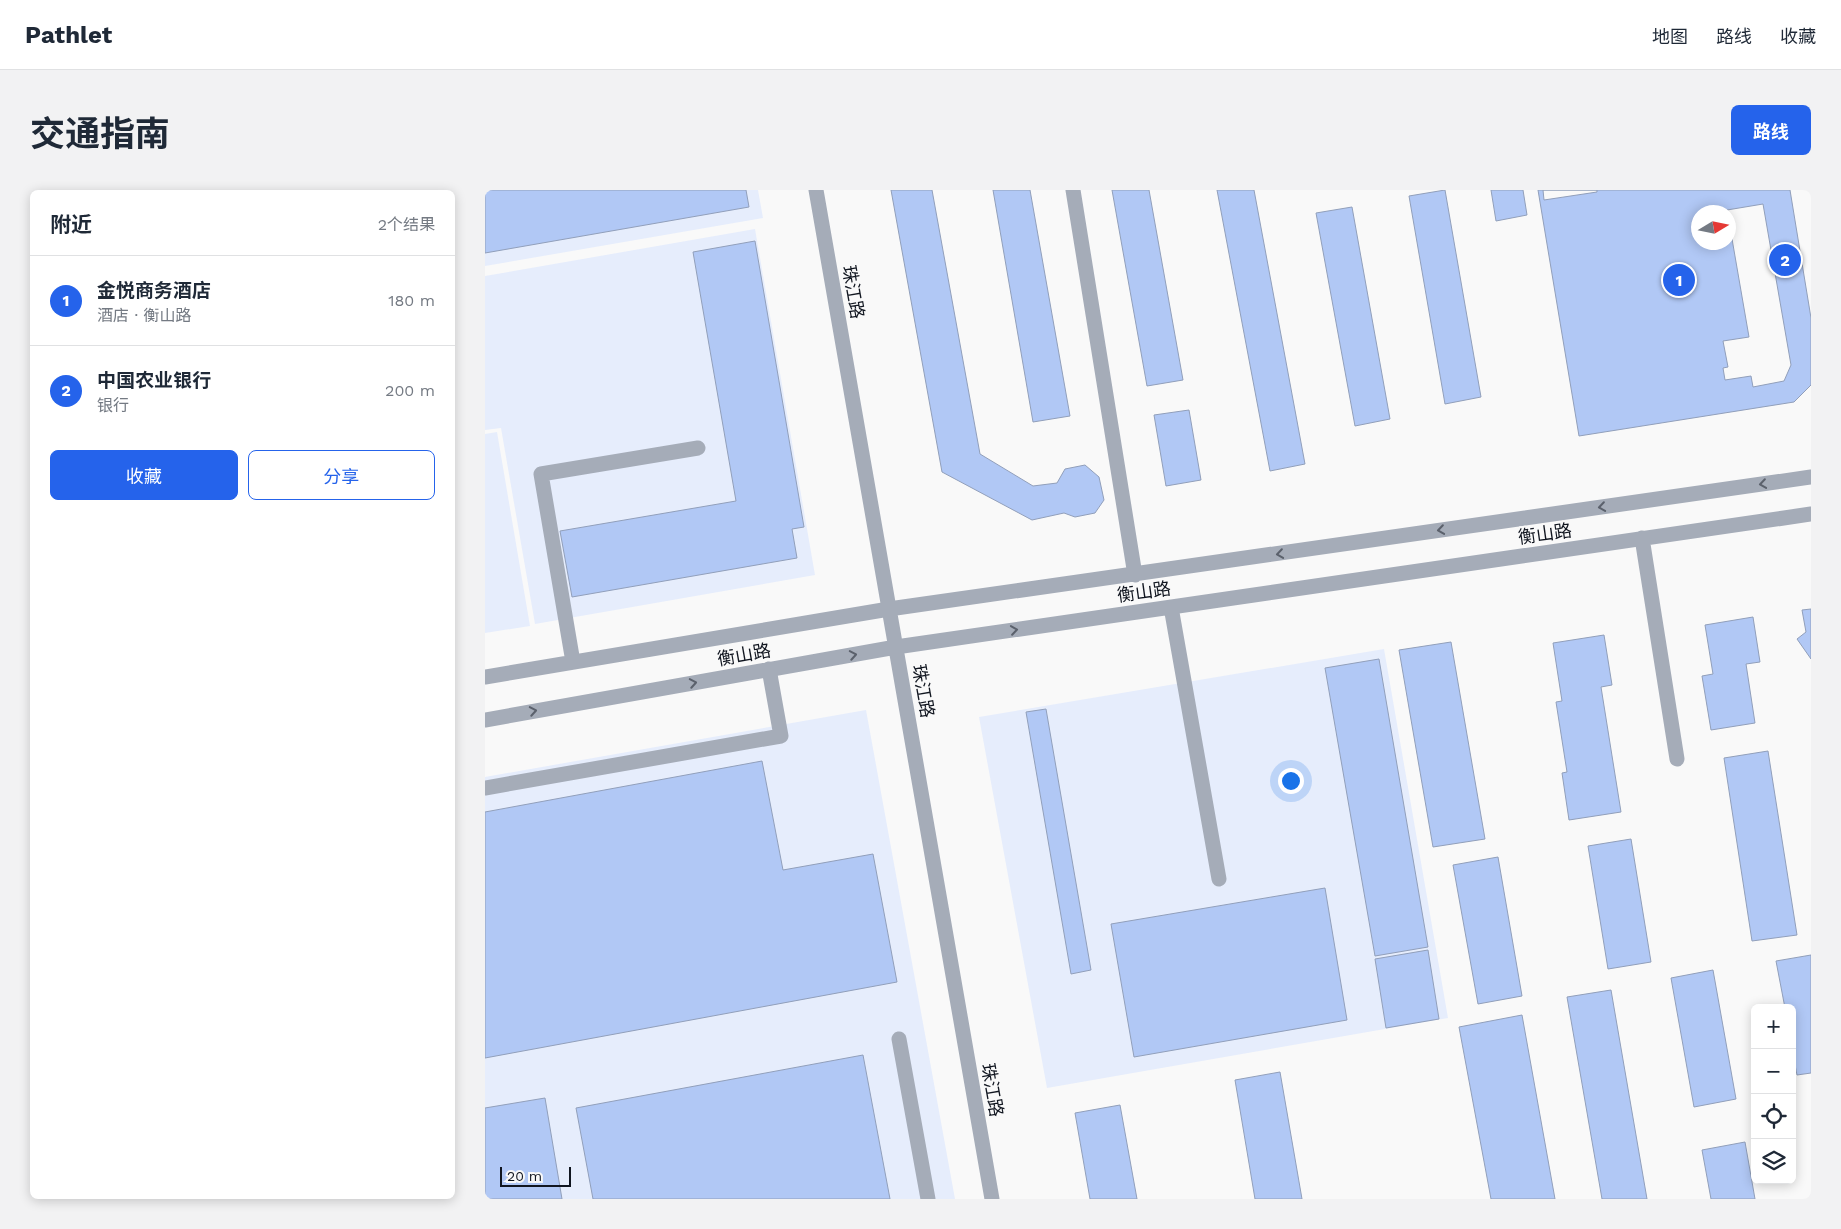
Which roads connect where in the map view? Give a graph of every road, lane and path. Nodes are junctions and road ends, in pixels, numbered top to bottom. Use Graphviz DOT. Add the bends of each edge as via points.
graph roads {
  1 [pos="816,190"];
  2 [pos="1073,190"];
  3 [pos="698,448"];
  4 [pos="1811,477"];
  5 [pos="1811,514"];
  6 [pos="1642,538"];
  7 [pos="1135,575"];
  8 [pos="1171,607"];
  9 [pos="889,609"];
  10 [pos="896,647"];
  11 [pos="573,662"];
  12 [pos="769,669"];
  13 [pos="485,677"];
  14 [pos="485,720"];
  15 [pos="1677,760"];
  16 [pos="485,788"];
  17 [pos="1219,879"];
  18 [pos="899,1039"];
  19 [pos="928,1199"];
  20 [pos="991,1199"];
  1 -- 9 [label="street, 珠江路"];
  2 -- 7 [label="street"];
  3 -- 11 [label="street" via="541,474"];
  4 -- 7 [label="street, 衡山路, one-way"];
  5 -- 6 [label="street, 衡山路"];
  6 -- 8 [label="street, 衡山路"];
  6 -- 15 [label="street"];
  7 -- 9 [label="street, 衡山路"];
  10 -- 8 [label="street, 衡山路, one-way"];
  8 -- 17 [label="street"];
  9 -- 10 [label="street, 珠江路"];
  9 -- 11 [label="street, 衡山路"];
  12 -- 10 [label="street, 衡山路, one-way"];
  10 -- 20 [label="street, 珠江路"];
  11 -- 13 [label="street, 衡山路"];
  14 -- 12 [label="street, 衡山路, one-way"];
  12 -- 16 [label="street" via="781,736"];
  18 -- 19 [label="street"];
}
